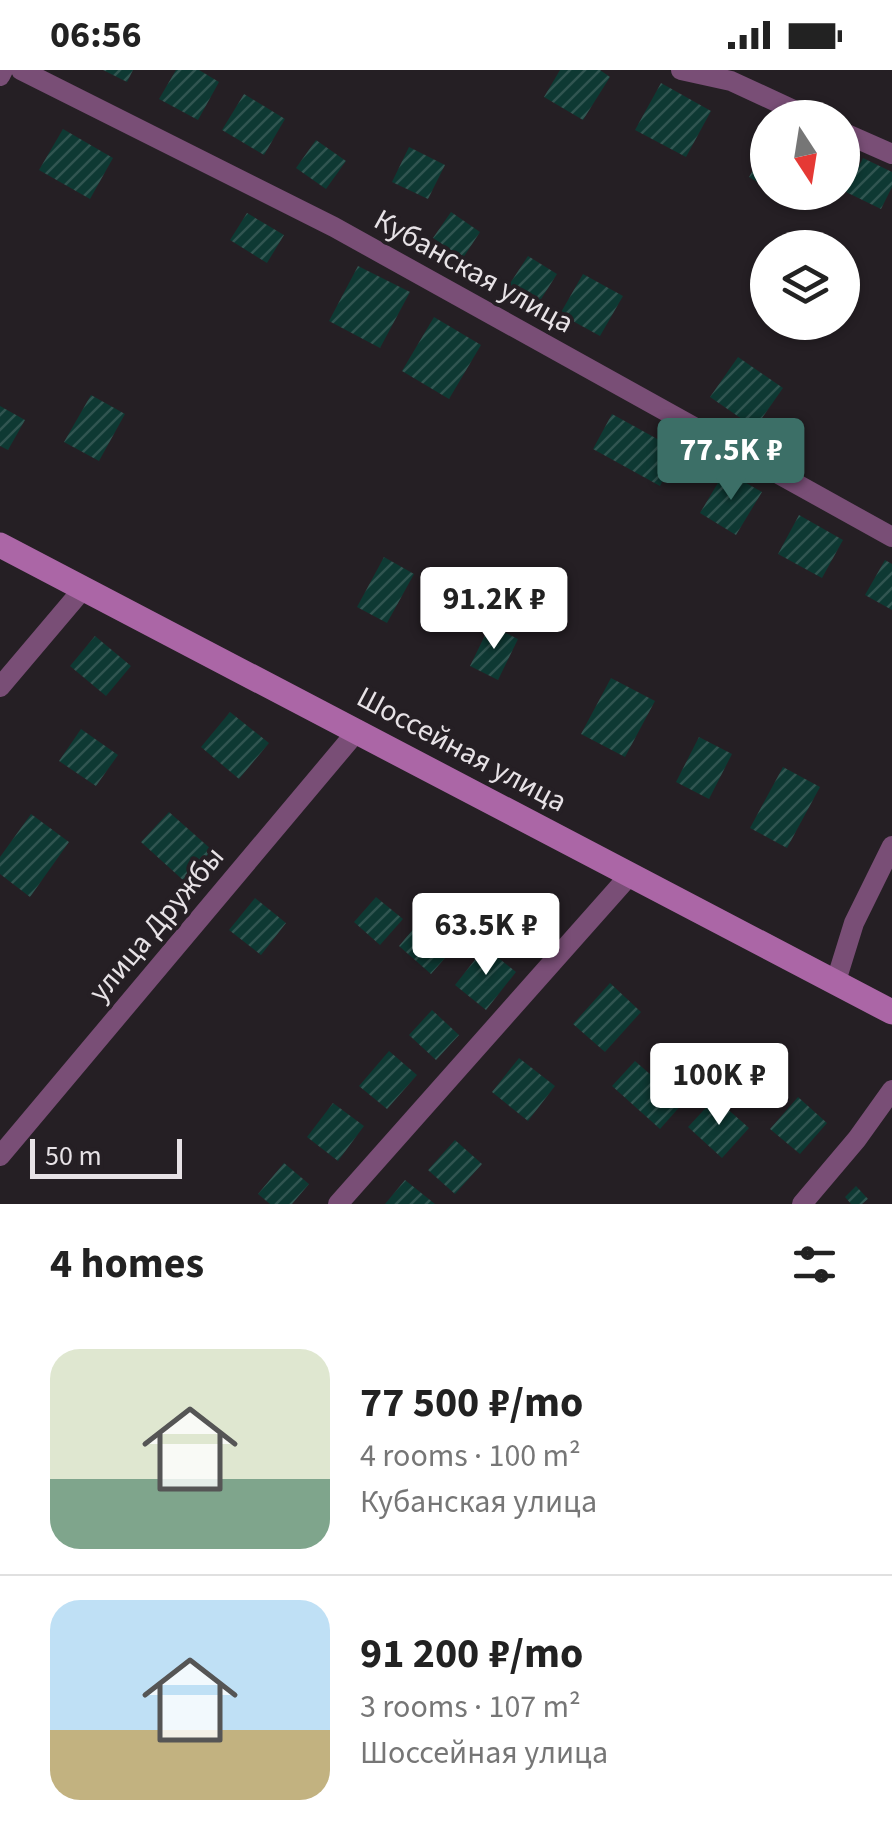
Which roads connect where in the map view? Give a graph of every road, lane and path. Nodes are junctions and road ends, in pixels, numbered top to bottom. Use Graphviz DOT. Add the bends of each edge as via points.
graph roads {
  1 [pos="21,70"];
  2 [pos="680,70"];
  3 [pos="771,100"];
  4 [pos="860,140"];
  5 [pos="892,154"];
  6 [pos="892,537"];
  7 [pos="0,545"];
  8 [pos="83,588"];
  9 [pos="0,687"];
  10 [pos="358,730"];
  11 [pos="892,846"];
  12 [pos="629,876"];
  13 [pos="836,981"];
  14 [pos="892,1012"];
  15 [pos="892,1090"];
  16 [pos="0,1156"];
  17 [pos="338,1204"];
  18 [pos="802,1204"];
  1 -- 6 [label="street, Кубанская улица" via="334,227"];
  2 -- 3 [label="street"];
  4 -- 5 [label="street"];
  7 -- 8 [label="main road, Шоссейная улица"];
  8 -- 9 [label="street"];
  8 -- 10 [label="main road, Шоссейная улица"];
  10 -- 12 [label="main road, Шоссейная улица"];
  10 -- 16 [label="street, улица Дружбы"];
  11 -- 13 [label="street" via="854,923"];
  12 -- 13 [label="main road, Шоссейная улица"];
  12 -- 17 [label="street"];
  13 -- 14 [label="main road, Шоссейная улица"];
  15 -- 18 [label="street"];
}
